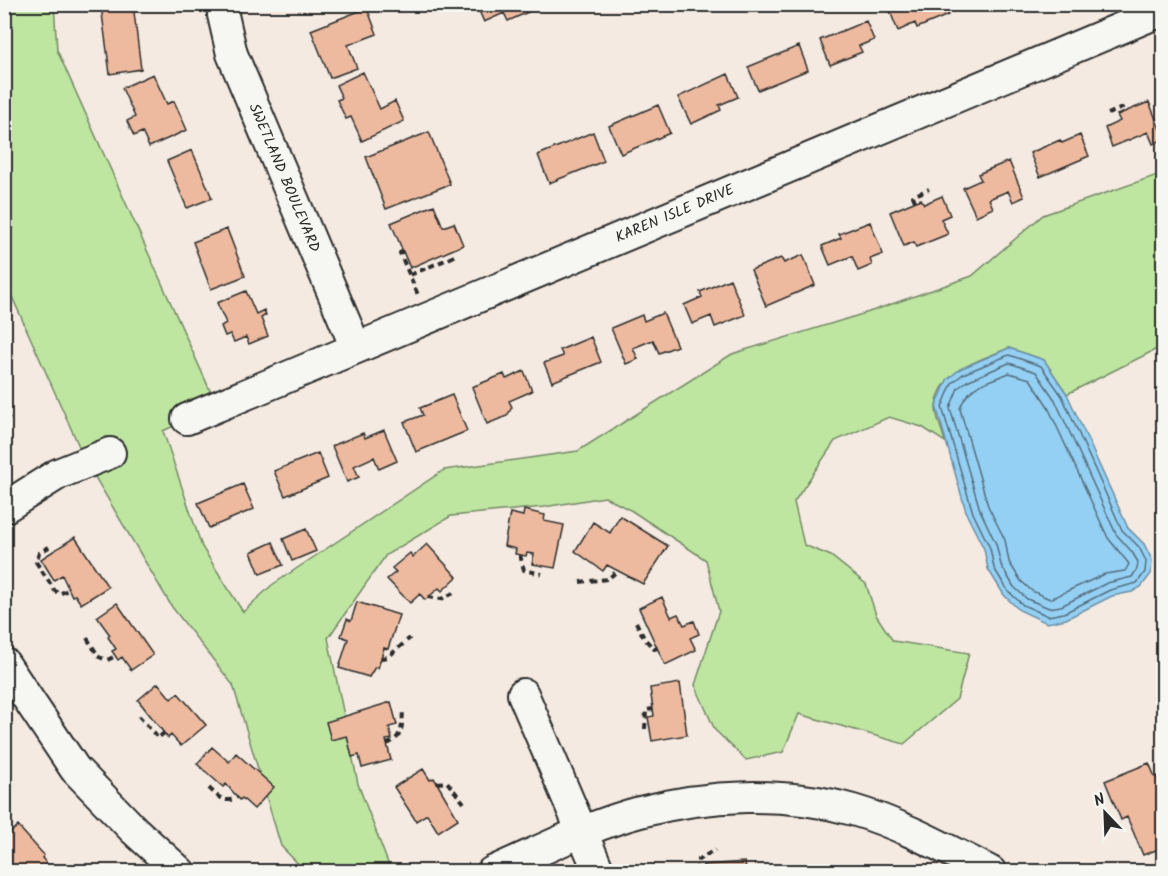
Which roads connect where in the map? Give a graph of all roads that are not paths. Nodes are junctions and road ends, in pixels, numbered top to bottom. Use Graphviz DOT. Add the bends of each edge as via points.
graph roads {
  1 [pos="224,4"];
  2 [pos="1164,10"];
  3 [pos="356,348"];
  4 [pos="187,419"];
  5 [pos="110,453"];
  6 [pos="4,508"];
  7 [pos="4,663"];
  8 [pos="523,694"];
  9 [pos="583,833"];
  10 [pos="180,872"];
  11 [pos="492,872"];
  12 [pos="599,872"];
  13 [pos="991,872"];
  1 -- 3 [label="street, SWETLAND BOULEVARD" via="232,54"];
  2 -- 3 [label="street, KAREN ISLE DRIVE"];
  3 -- 4 [label="street, KAREN ISLE DRIVE"];
  5 -- 6 [label="street" via="58,474"];
  7 -- 10 [label="street" via="75,769"];
  8 -- 9 [label="street"];
  9 -- 11 [label="street"];
  9 -- 12 [label="street"];
  9 -- 13 [label="street" via="638,812 697,800 792,799 854,810"];
}
